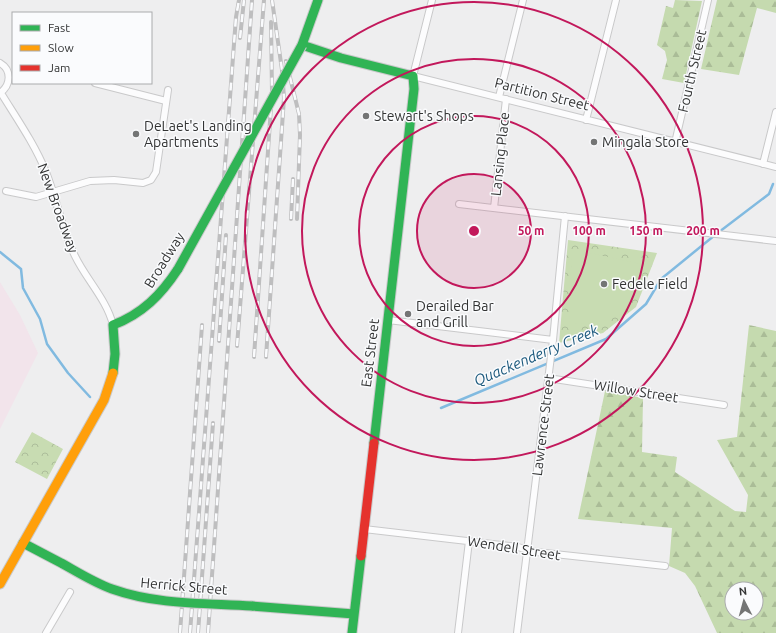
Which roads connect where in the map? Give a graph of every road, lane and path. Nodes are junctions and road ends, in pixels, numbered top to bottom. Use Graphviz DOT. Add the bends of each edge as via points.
graph roads {
  1 [pos="318,0"];
  2 [pos="432,0"];
  3 [pos="523,0"];
  4 [pos="616,0"];
  5 [pos="708,0"];
  6 [pos="302,45"];
  7 [pos="0,63"];
  8 [pos="11,74"];
  9 [pos="413,76"];
  10 [pos="99,84"];
  11 [pos="168,90"];
  12 [pos="0,93"];
  13 [pos="499,97"];
  14 [pos="506,99"];
  15 [pos="166,101"];
  16 [pos="776,112"];
  17 [pos="586,120"];
  18 [pos="676,142"];
  19 [pos="763,164"];
  20 [pos="776,167"];
  21 [pos="6,191"];
  22 [pos="53,192"];
  23 [pos="459,204"];
  24 [pos="494,208"];
  25 [pos="565,216"];
  26 [pos="776,241"];
  27 [pos="388,320"];
  28 [pos="113,325"];
  29 [pos="553,340"];
  30 [pos="548,378"];
  31 [pos="724,405"];
  32 [pos="364,529"];
  33 [pos="469,541"];
  34 [pos="23,543"];
  35 [pos="528,550"];
  36 [pos="664,566"];
  37 [pos="0,584"];
  38 [pos="70,592"];
  39 [pos="354,614"];
  40 [pos="46,633"];
  41 [pos="352,633"];
  42 [pos="458,633"];
  43 [pos="517,633"];
  1 -- 6 [label="street, Broadway"];
  2 -- 9 [label="street"];
  3 -- 13 [label="street"];
  4 -- 17 [label="street"];
  5 -- 18 [label="street, Fourth Street"];
  6 -- 9 [label="street, Partition Street" via="347,60"];
  6 -- 28 [label="street, Broadway, bridge" via="178,268 156,299 133,317"];
  7 -- 8 [label="street, New Broadway"];
  8 -- 12 [label="street, New Broadway" via="8,85"];
  9 -- 13 [label="street, Partition Street"];
  9 -- 27 [label="street, East Street" via="414,89"];
  10 -- 15 [label="street"];
  11 -- 15 [label="street"];
  12 -- 22 [label="street, New Broadway" via="33,144"];
  13 -- 14 [label="street, Partition Street"];
  14 -- 17 [label="street, Partition Street"];
  14 -- 24 [label="street, Lansing Place"];
  15 -- 22 [label="street" via="156,172 151,180 143,183 96,181"];
  16 -- 19 [label="street"];
  17 -- 18 [label="street, Partition Street"];
  18 -- 19 [label="street, Partition Street"];
  19 -- 20 [label="street, Partition Street"];
  21 -- 22 [label="street" via="31,197"];
  22 -- 28 [label="street, New Broadway" via="72,249"];
  23 -- 24 [label="street"];
  24 -- 25 [label="street"];
  25 -- 26 [label="street"];
  25 -- 29 [label="street, Lawrence Street"];
  27 -- 29 [label="street"];
  27 -- 32 [label="street, East Street"];
  28 -- 34 [label="street" via="115,362 108,392"];
  29 -- 30 [label="street, Lawrence Street"];
  30 -- 31 [label="street, Willow Street"];
  30 -- 35 [label="street, Lawrence Street"];
  32 -- 33 [label="street, Wendell Street"];
  32 -- 39 [label="street, East Street"];
  33 -- 35 [label="street, Wendell Street" via="518,546"];
  33 -- 42 [label="street"];
  34 -- 37 [label="street"];
  34 -- 39 [label="street, Herrick Street, bridge" via="103,585 132,595 152,599"];
  35 -- 36 [label="street, Wendell Street"];
  35 -- 43 [label="street, Lawrence Street"];
  38 -- 40 [label="street"];
  39 -- 41 [label="street, East Street"];
}
